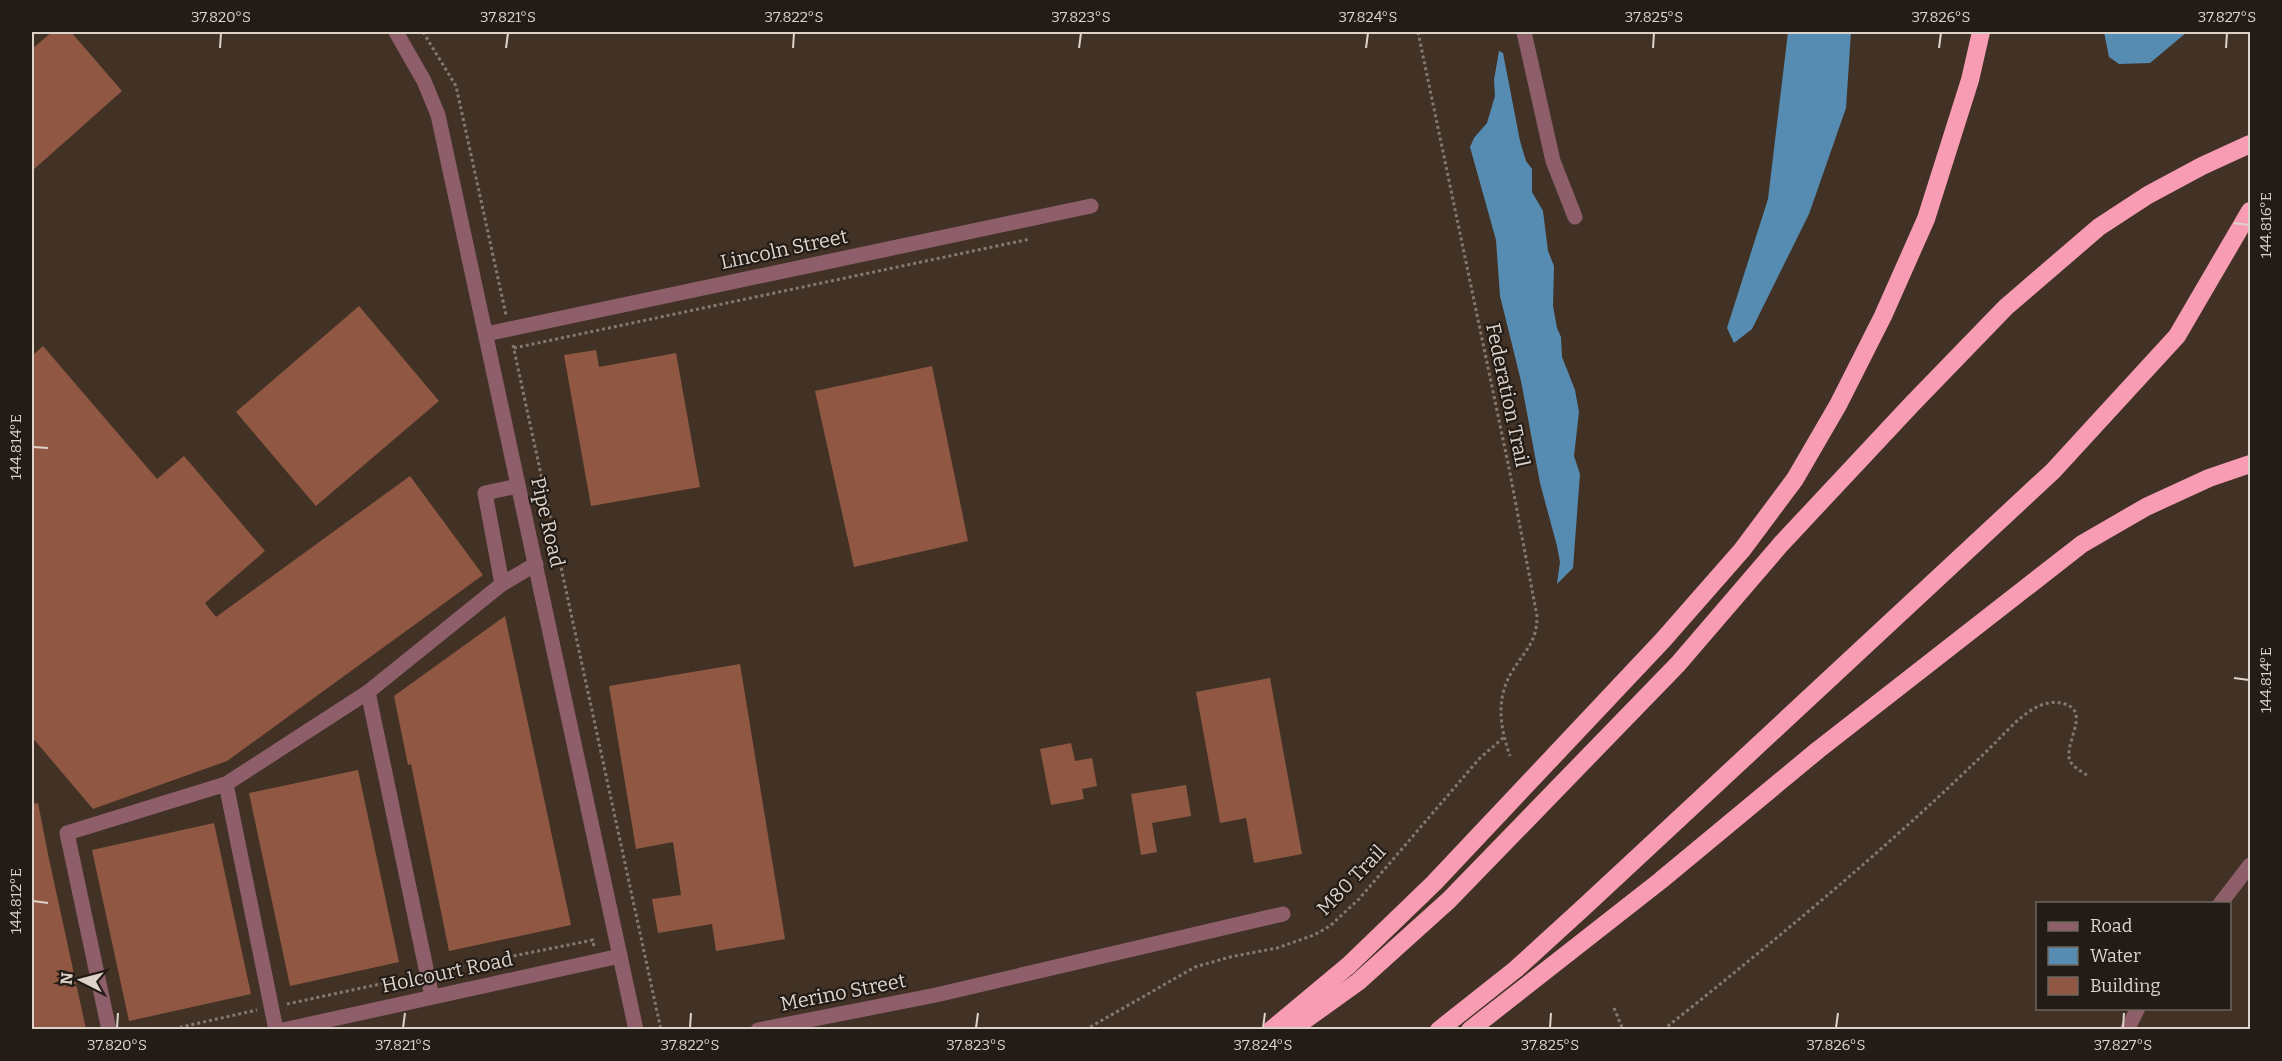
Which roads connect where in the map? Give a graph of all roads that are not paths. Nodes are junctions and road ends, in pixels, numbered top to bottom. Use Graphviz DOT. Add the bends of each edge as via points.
graph roads {
  1 [pos="396,32"];
  2 [pos="1524,32"];
  3 [pos="1981,32"];
  4 [pos="2250,144"];
  5 [pos="1091,206"];
  6 [pos="2250,211"];
  7 [pos="1575,217"];
  8 [pos="486,334"];
  9 [pos="2250,464"];
  10 [pos="518,486"];
  11 [pos="536,564"];
  12 [pos="502,584"];
  13 [pos="368,692"];
  14 [pos="226,784"];
  15 [pos="2250,865"];
  16 [pos="2221,902"];
  17 [pos="1283,914"];
  18 [pos="620,956"];
  19 [pos="432,997"];
  20 [pos="2137,1010"];
  21 [pos="109,1029"];
  22 [pos="276,1029"];
  23 [pos="283,1029"];
  24 [pos="636,1029"];
  25 [pos="758,1029"];
  26 [pos="1271,1029"];
  27 [pos="1291,1029"];
  28 [pos="1438,1029"];
  29 [pos="1470,1029"];
  30 [pos="2127,1029"];
  1 -- 8 [label="street, Pipe Road" via="438,115"];
  2 -- 7 [label="street" via="1553,161"];
  3 -- 26 [label="highway" via="1971,80 1926,219 1878,326 1795,478 1742,550 1663,640 1434,883 1350,965"];
  4 -- 27 [label="highway" via="2148,195 2099,227 2006,306 1789,536 1678,664 1449,900 1358,982"];
  5 -- 8 [label="street, Lincoln Street"];
  6 -- 28 [label="highway" via="2176,336 2054,471 1516,969"];
  8 -- 10 [label="street, Pipe Road"];
  9 -- 29 [label="highway" via="2146,507 2082,544"];
  10 -- 11 [label="street, Pipe Road"];
  10 -- 12 [label="street" via="485,493"];
  11 -- 12 [label="street"];
  11 -- 18 [label="street, Pipe Road"];
  12 -- 13 [label="street"];
  13 -- 14 [label="street"];
  13 -- 19 [label="street"];
  14 -- 21 [label="street" via="68,832"];
  14 -- 22 [label="street"];
  15 -- 16 [label="street"];
  17 -- 25 [label="street, Merino Street" via="936,995"];
  18 -- 19 [label="street, Holcourt Road"];
  18 -- 24 [label="street, Pipe Road"];
  19 -- 23 [label="street, Holcourt Road"];
  20 -- 30 [label="street"];
}
